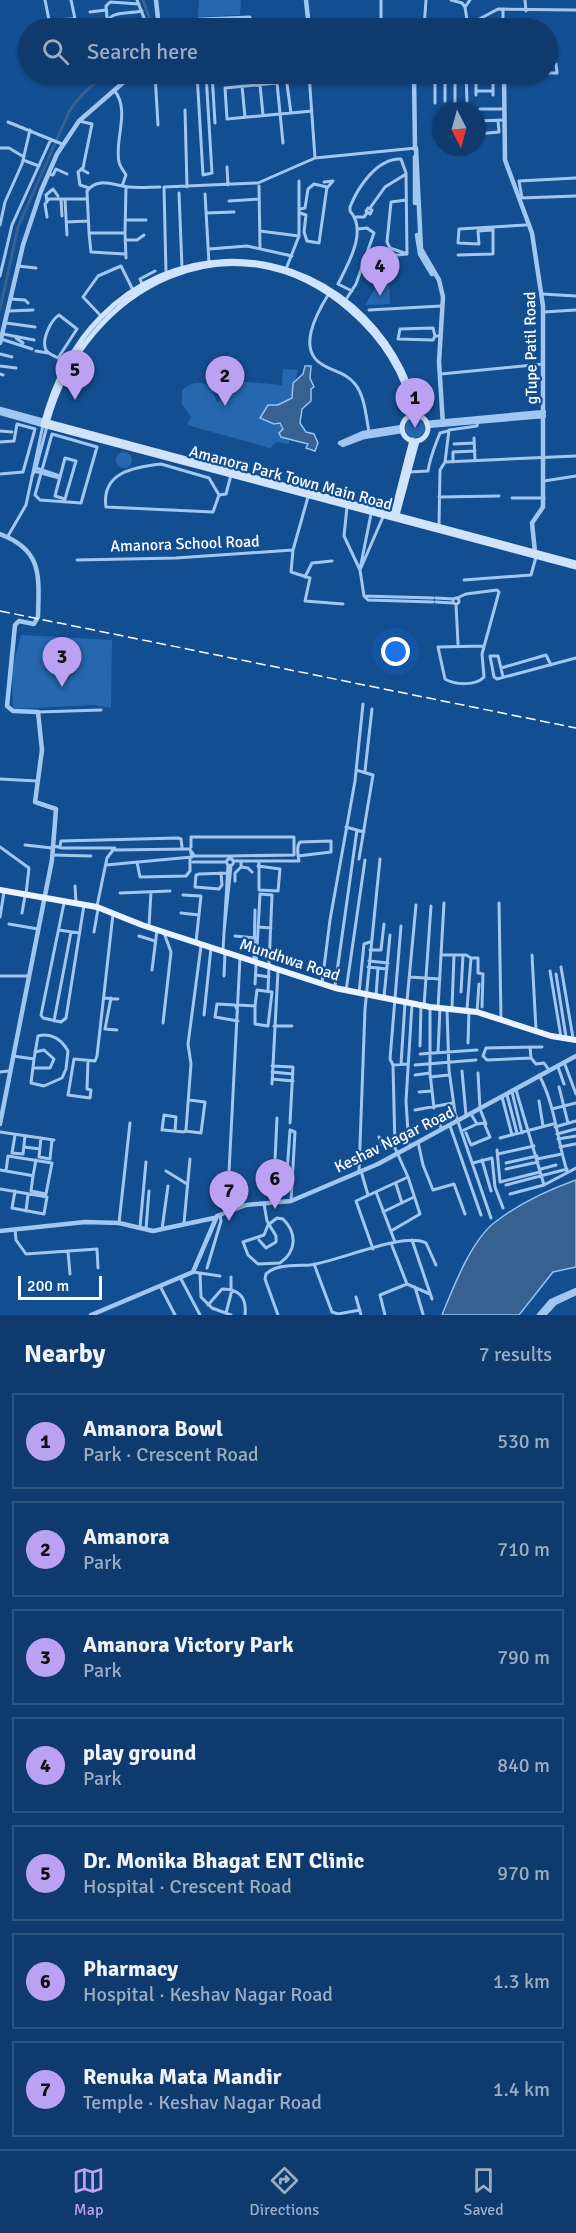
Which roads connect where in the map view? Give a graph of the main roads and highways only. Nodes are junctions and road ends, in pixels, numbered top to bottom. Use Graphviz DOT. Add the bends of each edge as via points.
graph roads {
  1 [pos="286,271"];
  2 [pos="167,276"];
  3 [pos="152,283"];
  4 [pos="344,302"];
  5 [pos="68,364"];
  6 [pos="415,415"];
  7 [pos="414,440"];
  8 [pos="154,452"];
  9 [pos="309,494"];
  10 [pos="372,511"];
  11 [pos="395,515"];
  12 [pos="440,529"];
  13 [pos="576,565"];
  14 [pos="2,890"];
  15 [pos="569,1039"];
  1 -- 2 [label="main road" via="237,264"];
  1 -- 2 [label="main road" via="249,261 209,263 182,268"];
  1 -- 4 [label="main road"];
  1 -- 4 [label="main road" via="315,281"];
  2 -- 3 [label="main road"];
  3 -- 5 [label="main road" via="110,314"];
  3 -- 5 [label="main road" via="134,291 101,316"];
  4 -- 6 [label="main road" via="386,350"];
  5 -- 8 [label="main road, Amanora Park Town Main Road" via="45,423"];
  6 -- 7 [label="main road" via="405,420 402,429"];
  6 -- 7 [label="main road" via="427,425 425,436"];
  7 -- 11 [label="main road"];
  7 -- 11 [label="main road"];
  8 -- 9 [label="main road, Amanora Park Town Main Road"];
  8 -- 9 [label="main road, Amanora Park Town Main Road"];
  9 -- 10 [label="main road, Amanora Park Town Main Road"];
  9 -- 10 [label="main road, Amanora Park Town Main Road"];
  10 -- 11 [label="main road, Amanora Park Town Main Road"];
  10 -- 12 [label="main road, Amanora Park Town Main Road"];
  11 -- 12 [label="main road, Amanora Park Town Main Road"];
  12 -- 13 [label="main road, Amanora Park Town Main Road"];
  14 -- 15 [label="main road, Mundhwa Road" via="98,907 322,985 425,1006 479,1009"];
}
